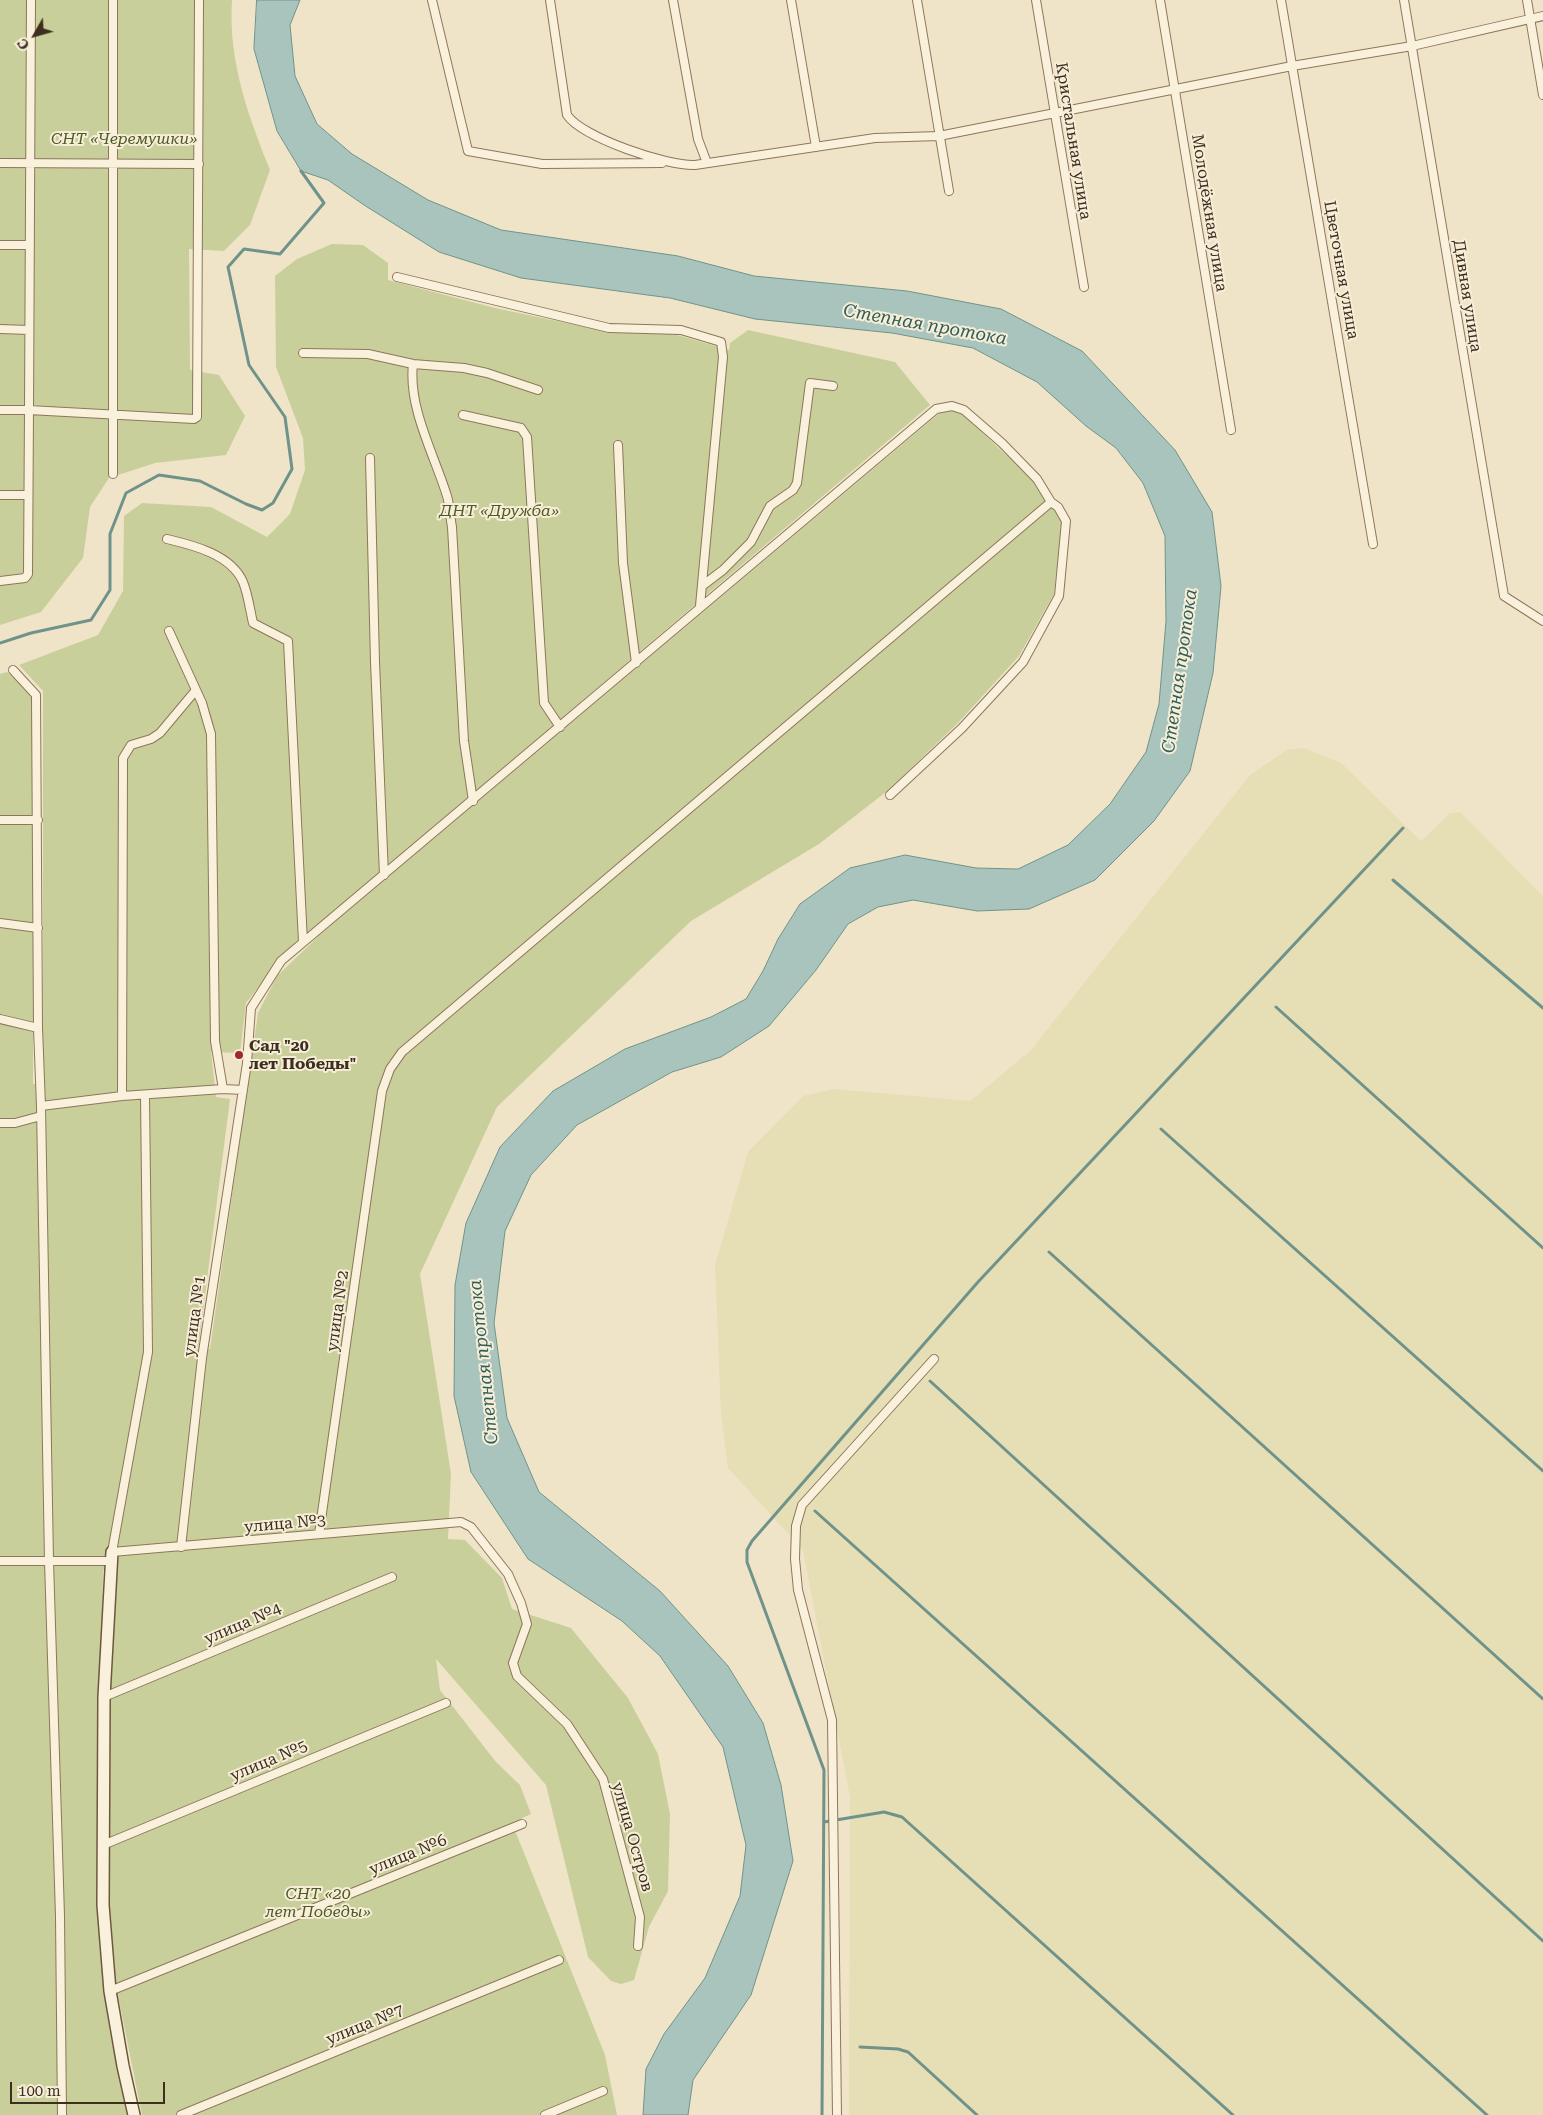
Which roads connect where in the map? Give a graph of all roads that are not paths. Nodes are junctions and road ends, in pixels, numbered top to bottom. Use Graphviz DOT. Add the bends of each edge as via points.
graph roads {
  1 [pos="31,0"];
  2 [pos="113,0"];
  3 [pos="199,0"];
  4 [pos="432,0"];
  5 [pos="550,0"];
  6 [pos="673,0"];
  7 [pos="791,0"];
  8 [pos="917,0"];
  9 [pos="1036,0"];
  10 [pos="1160,0"];
  11 [pos="1281,0"];
  12 [pos="1404,0"];
  13 [pos="1527,0"];
  14 [pos="1543,16"];
  15 [pos="1530,20"];
  16 [pos="1412,46"];
  17 [pos="1292,66"];
  18 [pos="1174,88"];
  19 [pos="1543,95"];
  20 [pos="1054,112"];
  21 [pos="938,136"];
  22 [pos="816,147"];
  23 [pos="113,162"];
  24 [pos="0,163"];
  25 [pos="30,163"];
  26 [pos="669,163"];
  27 [pos="708,163"];
  28 [pos="199,164"];
  29 [pos="948,191"];
  30 [pos="0,245"];
  31 [pos="30,245"];
  32 [pos="397,277"];
  33 [pos="1084,287"];
  34 [pos="0,329"];
  35 [pos="29,330"];
  36 [pos="303,352"];
  37 [pos="413,364"];
  38 [pos="833,386"];
  39 [pos="538,390"];
  40 [pos="0,410"];
  41 [pos="29,410"];
  42 [pos="463,415"];
  43 [pos="112,416"];
  44 [pos="1231,430"];
  45 [pos="618,445"];
  46 [pos="370,458"];
  47 [pos="112,474"];
  48 [pos="0,495"];
  49 [pos="28,495"];
  50 [pos="1051,502"];
  51 [pos="167,539"];
  52 [pos="1374,544"];
  53 [pos="0,581"];
  54 [pos="702,586"];
  55 [pos="700,606"];
  56 [pos="1543,621"];
  57 [pos="169,631"];
  58 [pos="636,662"];
  59 [pos="13,670"];
  60 [pos="196,690"];
  61 [pos="560,727"];
  62 [pos="890,795"];
  63 [pos="473,801"];
  64 [pos="0,820"];
  65 [pos="38,820"];
  66 [pos="384,875"];
  67 [pos="0,923"];
  68 [pos="38,928"];
  69 [pos="303,942"];
  70 [pos="0,1018"];
  71 [pos="38,1028"];
  72 [pos="223,1089"];
  73 [pos="243,1090"];
  74 [pos="122,1096"];
  75 [pos="145,1096"];
  76 [pos="41,1106"];
  77 [pos="41,1116"];
  78 [pos="0,1123"];
  79 [pos="934,1359"];
  80 [pos="461,1522"];
  81 [pos="319,1534"];
  82 [pos="182,1547"];
  83 [pos="111,1556"];
  84 [pos="48,1560"];
  85 [pos="0,1561"];
  86 [pos="392,1577"];
  87 [pos="104,1697"];
  88 [pos="446,1703"];
  89 [pos="522,1824"];
  90 [pos="103,1845"];
  91 [pos="638,1946"];
  92 [pos="559,1960"];
  93 [pos="110,1990"];
  94 [pos="603,2091"];
  95 [pos="62,2115"];
  96 [pos="134,2115"];
  97 [pos="181,2115"];
  98 [pos="544,2115"];
  99 [pos="837,2115"];
  1 -- 25 [label="street"];
  2 -- 23 [label="street"];
  3 -- 28 [label="street"];
  4 -- 26 [label="street" via="468,151 542,164"];
  5 -- 26 [label="street" via="567,115 572,122 612,142"];
  6 -- 27 [label="street" via="698,139"];
  7 -- 22 [label="street"];
  8 -- 21 [label="street"];
  9 -- 20 [label="street, Кристальная улица"];
  10 -- 18 [label="street, Молодёжная улица"];
  11 -- 17 [label="street, Цветочная улица"];
  12 -- 16 [label="street, Дивная улица"];
  13 -- 15 [label="street"];
  14 -- 15 [label="street"];
  15 -- 16 [label="street"];
  15 -- 19 [label="street"];
  16 -- 17 [label="street"];
  16 -- 56 [label="street, Дивная улица" via="1504,596"];
  17 -- 18 [label="street"];
  17 -- 52 [label="street, Цветочная улица"];
  18 -- 20 [label="street"];
  18 -- 44 [label="street, Молодёжная улица"];
  20 -- 21 [label="street"];
  20 -- 33 [label="street, Кристальная улица"];
  21 -- 22 [label="street" via="875,138"];
  21 -- 29 [label="street"];
  22 -- 27 [label="street"];
  23 -- 25 [label="street"];
  23 -- 28 [label="street"];
  23 -- 43 [label="street"];
  24 -- 25 [label="street"];
  25 -- 31 [label="street"];
  26 -- 27 [label="street"];
  28 -- 43 [label="street" via="197,417"];
  30 -- 31 [label="street"];
  31 -- 35 [label="street"];
  32 -- 54 [label="street" via="609,328 681,330 721,342 724,357"];
  34 -- 35 [label="street"];
  35 -- 41 [label="street"];
  36 -- 37 [label="street" via="368,354"];
  37 -- 39 [label="street" via="487,373"];
  37 -- 63 [label="street" via="412,377 422,426 448,498 452,527 464,741"];
  38 -- 54 [label="street" via="810,383 797,483 793,490 770,506 751,542"];
  40 -- 41 [label="street"];
  41 -- 43 [label="street"];
  41 -- 49 [label="street"];
  42 -- 61 [label="street" via="521,428 527,437 544,703"];
  43 -- 47 [label="street"];
  45 -- 58 [label="street" via="623,563"];
  46 -- 66 [label="street"];
  48 -- 49 [label="street"];
  49 -- 53 [label="street" via="28,574 25,578"];
  50 -- 55 [label="street, улица №1" via="1037,479 964,410 952,406 936,409"];
  50 -- 62 [label="street, улица №1" via="1066,521 1059,596 1023,662 962,728"];
  50 -- 81 [label="street, улица №2" via="402,1052 390,1069 382,1091"];
  51 -- 69 [label="street" via="198,547 226,562 242,580 253,623 288,641"];
  54 -- 55 [label="street"];
  55 -- 58 [label="street, улица №1"];
  57 -- 60 [label="street"];
  58 -- 61 [label="street, улица №1"];
  59 -- 65 [label="street" via="36,695"];
  60 -- 72 [label="street" via="210,734 215,1042"];
  60 -- 74 [label="street" via="160,733 131,745 123,758"];
  61 -- 63 [label="street, улица №1"];
  63 -- 66 [label="street, улица №1"];
  64 -- 65 [label="street"];
  65 -- 68 [label="street"];
  66 -- 69 [label="street, улица №1"];
  67 -- 68 [label="street"];
  68 -- 71 [label="street"];
  69 -- 73 [label="street, улица №1" via="281,961 251,1008"];
  70 -- 71 [label="street"];
  71 -- 76 [label="street"];
  72 -- 73 [label="street"];
  72 -- 75 [label="street"];
  73 -- 82 [label="street, улица №1" via="202,1358"];
  74 -- 75 [label="street"];
  74 -- 76 [label="street"];
  75 -- 83 [label="street" via="148,1352"];
  76 -- 77 [label="street"];
  77 -- 78 [label="street" via="15,1124"];
  77 -- 84 [label="street"];
  79 -- 99 [label="street" via="802,1505 796,1526 798,1590 832,1720"];
  80 -- 81 [label="street, улица №3"];
  80 -- 91 [label="street, улица Остров" via="471,1527 508,1574 521,1602 527,1624 513,1663 517,1676 567,1724 603,1779 640,1917"];
  81 -- 82 [label="street, улица №3"];
  82 -- 83 [label="street, улица №3"];
  83 -- 84 [label="street, улица №3"];
  83 -- 87 [label="street"];
  84 -- 85 [label="street, улица №3"];
  84 -- 95 [label="street" via="60,1916"];
  86 -- 87 [label="street, улица №4"];
  87 -- 90 [label="street"];
  88 -- 90 [label="street, улица №5"];
  89 -- 93 [label="street, улица №6"];
  90 -- 93 [label="street" via="103,1906"];
  92 -- 97 [label="street, улица №7"];
  93 -- 96 [label="street"];
  94 -- 98 [label="street"];
}
